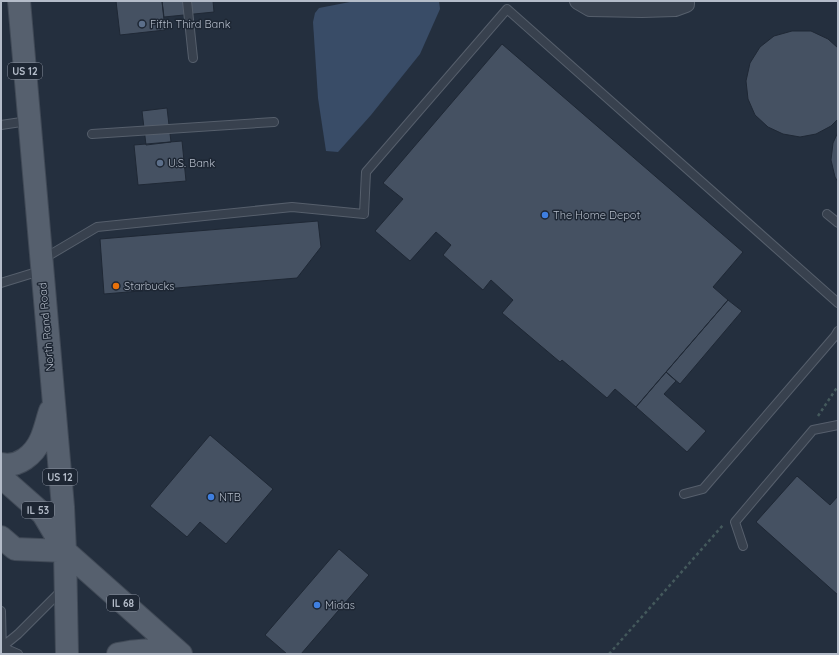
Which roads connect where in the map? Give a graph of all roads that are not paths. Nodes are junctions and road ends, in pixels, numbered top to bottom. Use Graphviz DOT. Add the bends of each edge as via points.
graph roads {
  1 [pos="19,1"];
  2 [pos="187,1"];
  3 [pos="578,1"];
  4 [pos="686,1"];
  5 [pos="193,58"];
  6 [pos="29,121"];
  7 [pos="274,122"];
  8 [pos="1,125"];
  9 [pos="92,134"];
  10 [pos="827,214"];
  11 [pos="838,223"];
  12 [pos="42,265"];
  13 [pos="1,283"];
  14 [pos="838,303"];
  15 [pos="838,331"];
  16 [pos="53,402"];
  17 [pos="838,425"];
  18 [pos="1,464"];
  19 [pos="1,477"];
  20 [pos="684,494"];
  21 [pos="1,537"];
  22 [pos="743,546"];
  23 [pos="65,551"];
  24 [pos="66,585"];
  25 [pos="1,611"];
  26 [pos="2,651"];
  27 [pos="18,654"];
  28 [pos="67,654"];
  29 [pos="118,654"];
  30 [pos="165,654"];
  31 [pos="182,654"];
  1 -- 6 [label="main road, North Rand Road / US 12"];
  2 -- 5 [label="lane"];
  3 -- 4 [label="street" via="590,8 642,9 675,8 686,4"];
  6 -- 8 [label="lane"];
  6 -- 12 [label="main road, North Rand Road / US 12"];
  7 -- 9 [label="lane"];
  10 -- 11 [label="lane"];
  12 -- 13 [label="lane"];
  12 -- 14 [label="lane" via="97,227 292,207 364,214 366,172 507,10"];
  12 -- 16 [label="main road, North Rand Road / US 12"];
  15 -- 20 [label="lane" via="703,489"];
  16 -- 18 [label="main road" via="41,440 30,455 18,464"];
  16 -- 23 [label="main road, North Rand Road / US 12"];
  17 -- 22 [label="lane" via="813,430 735,522"];
  19 -- 23 [label="main road, IL 53" via="43,514"];
  21 -- 23 [label="main road" via="15,549"];
  23 -- 24 [label="main road, North Rand Road / US 12"];
  23 -- 31 [label="main road, IL 68"];
  24 -- 26 [label="lane"];
  24 -- 28 [label="main road, North Rand Road / US 12"];
  25 -- 26 [label="lane"];
  26 -- 27 [label="lane"];
  29 -- 30 [label="main road" via="135,650"];
}
